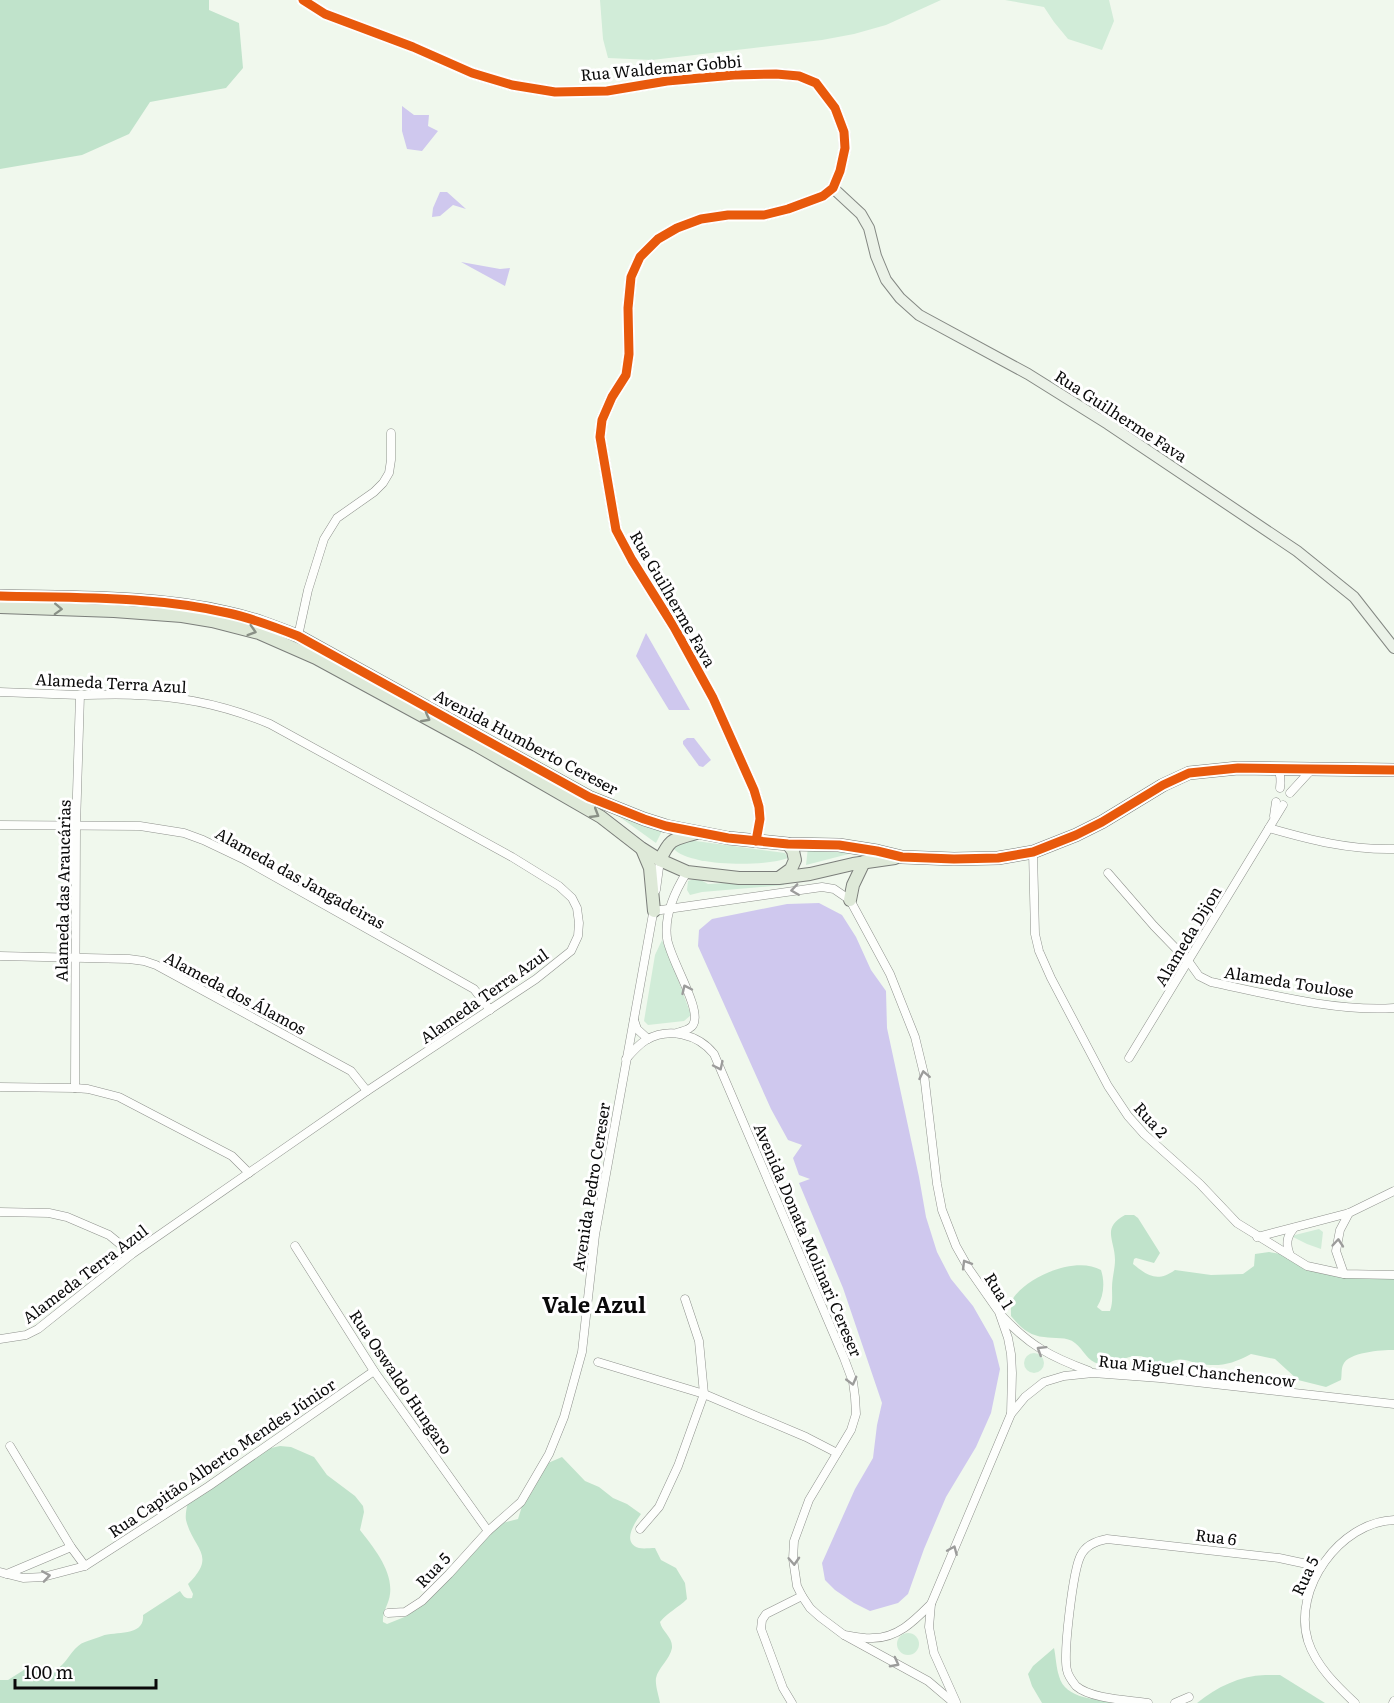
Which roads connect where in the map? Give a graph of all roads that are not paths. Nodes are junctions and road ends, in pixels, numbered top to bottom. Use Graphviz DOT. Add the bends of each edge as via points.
graph roads {
  1 [pos="303,0"];
  2 [pos="833,188"];
  3 [pos="391,433"];
  4 [pos="0,596"];
  5 [pos="0,607"];
  6 [pos="298,636"];
  7 [pos="1394,648"];
  8 [pos="0,692"];
  9 [pos="80,695"];
  10 [pos="1278,768"];
  11 [pos="1312,769"];
  12 [pos="1394,770"];
  13 [pos="1280,788"];
  14 [pos="1290,793"];
  15 [pos="1280,803"];
  16 [pos="0,825"];
  17 [pos="76,826"];
  18 [pos="1269,828"];
  19 [pos="697,833"];
  20 [pos="756,841"];
  21 [pos="788,844"];
  22 [pos="641,848"];
  23 [pos="1394,849"];
  24 [pos="1033,852"];
  25 [pos="902,857"];
  26 [pos="660,860"];
  27 [pos="864,862"];
  28 [pos="687,872"];
  29 [pos="1108,873"];
  30 [pos="779,878"];
  31 [pos="850,900"];
  32 [pos="670,908"];
  33 [pos="654,910"];
  34 [pos="0,956"];
  35 [pos="75,958"];
  36 [pos="1189,962"];
  37 [pos="1394,1008"];
  38 [pos="489,1010"];
  39 [pos="633,1019"];
  40 [pos="675,1034"];
  41 [pos="648,1039"];
  42 [pos="1130,1058"];
  43 [pos="626,1059"];
  44 [pos="0,1087"];
  45 [pos="75,1088"];
  46 [pos="367,1091"];
  47 [pos="249,1173"];
  48 [pos="1394,1191"];
  49 [pos="0,1212"];
  50 [pos="1349,1213"];
  51 [pos="1294,1227"];
  52 [pos="1257,1237"];
  53 [pos="295,1246"];
  54 [pos="132,1254"];
  55 [pos="1291,1257"];
  56 [pos="1344,1274"];
  57 [pos="1394,1275"];
  58 [pos="685,1299"];
  59 [pos="999,1312"];
  60 [pos="0,1340"];
  61 [pos="598,1362"];
  62 [pos="374,1371"];
  63 [pos="1093,1373"];
  64 [pos="704,1394"];
  65 [pos="1394,1404"];
  66 [pos="1011,1414"];
  67 [pos="10,1446"];
  68 [pos="837,1453"];
  69 [pos="1394,1520"];
  70 [pos="640,1529"];
  71 [pos="488,1531"];
  72 [pos="71,1547"];
  73 [pos="85,1566"];
  74 [pos="1321,1567"];
  75 [pos="4,1573"];
  76 [pos="802,1596"];
  77 [pos="931,1604"];
  78 [pos="388,1613"];
  79 [pos="844,1635"];
  80 [pos="1189,1697"];
  81 [pos="792,1703"];
  82 [pos="955,1703"];
  83 [pos="1148,1703"];
  84 [pos="1175,1703"];
  85 [pos="1355,1703"];
  1 -- 2 [label="street, Rua Waldemar Gobbi" via="325,14 472,73 555,92 607,91 734,75 800,76 816,83 835,108 844,132 845,148"];
  2 -- 7 [label="street, Rua Guilherme Fava" via="861,214 886,280 919,315 1028,374 1297,551 1354,597"];
  2 -- 20 [label="street, Rua Guilherme Fava" via="823,196 764,215 701,219 658,239 640,257 631,277 626,375 602,420 600,437 616,530 713,698 745,769 759,807"];
  3 -- 6 [label="street" via="392,460 383,483 337,518 324,539"];
  4 -- 6 [label="main road, Avenida Humberto Cereser" via="192,606 245,617"];
  5 -- 22 [label="main road, Avenida Humberto Cereser, one-way" via="182,616 259,633 316,658 528,774 601,817"];
  6 -- 19 [label="main road, Avenida Humberto Cereser" via="589,797 644,819"];
  8 -- 9 [label="street, Alameda Terra Azul"];
  9 -- 17 [label="street, Alameda das Araucárias"];
  9 -- 38 [label="street, Alameda Terra Azul" via="181,698 246,714 559,886 577,908 578,936 571,951"];
  10 -- 11 [label="main road, Avenida Humberto Cereser"];
  10 -- 13 [label="street"];
  10 -- 24 [label="main road, Avenida Humberto Cereser" via="1189,773 1102,822"];
  11 -- 12 [label="main road, Avenida Humberto Cereser"];
  11 -- 14 [label="street"];
  15 -- 18 [label="street, Alameda Dijon"];
  16 -- 17 [label="street, Alameda das Jangadeiras"];
  17 -- 35 [label="street, Alameda das Araucárias"];
  17 -- 38 [label="street, Alameda das Jangadeiras" via="151,828 203,840 474,989"];
  18 -- 23 [label="street" via="1354,848"];
  18 -- 36 [label="street, Alameda Dijon"];
  19 -- 20 [label="main road, Avenida Humberto Cereser"];
  19 -- 26 [label="main road" via="672,841"];
  20 -- 21 [label="main road, Avenida Humberto Cereser"];
  21 -- 25 [label="main road, Avenida Humberto Cereser" via="839,845"];
  21 -- 30 [label="main road" via="795,860"];
  22 -- 26 [label="main road, Avenida Humberto Cereser"];
  22 -- 33 [label="main road" via="650,868"];
  24 -- 25 [label="main road, Avenida Humberto Cereser" via="983,860"];
  24 -- 52 [label="street, Rua 2" via="1039,951 1108,1086 1144,1134 1237,1223"];
  25 -- 27 [label="main road, Avenida Humberto Cereser"];
  26 -- 28 [label="main road, Avenida Humberto Cereser"];
  26 -- 33 [label="street, Avenida Pedro Cereser"];
  27 -- 30 [label="main road, Avenida Humberto Cereser"];
  27 -- 31 [label="main road"];
  28 -- 30 [label="main road, Avenida Humberto Cereser"];
  28 -- 32 [label="street"];
  29 -- 36 [label="street, Alameda Toulose"];
  31 -- 32 [label="street, one-way" via="834,889 822,887"];
  59 -- 31 [label="street, Rua 1, one-way" via="969,1269 948,1227 942,1210 926,1083 915,1037 890,974"];
  32 -- 33 [label="street"];
  40 -- 32 [label="street, one-way" via="691,1028 696,1018 669,951 666,922"];
  33 -- 39 [label="street, Avenida Pedro Cereser"];
  34 -- 35 [label="street, Alameda dos Álamos"];
  35 -- 45 [label="street, Alameda das Araucárias"];
  35 -- 46 [label="street, Alameda dos Álamos" via="129,959 156,965 351,1071"];
  36 -- 37 [label="street, Alameda Toulose" via="1199,976 1211,982 1328,1004"];
  36 -- 42 [label="street, Alameda Dijon"];
  38 -- 46 [label="street, Alameda Terra Azul"];
  39 -- 41 [label="street"];
  39 -- 43 [label="street, Avenida Pedro Cereser"];
  40 -- 41 [label="street"];
  40 -- 68 [label="street, Avenida Donata Molinari Cereser, one-way" via="702,1041 718,1063 844,1358 853,1382 856,1414"];
  41 -- 43 [label="street"];
  43 -- 71 [label="street, Avenida Pedro Cereser" via="595,1235 578,1371 564,1417 537,1477 521,1502"];
  44 -- 45 [label="street"];
  45 -- 47 [label="street" via="119,1097 232,1156"];
  46 -- 47 [label="street, Alameda Terra Azul"];
  47 -- 54 [label="street, Alameda Terra Azul"];
  48 -- 50 [label="street"];
  49 -- 54 [label="street" via="67,1217 109,1235"];
  50 -- 51 [label="street"];
  56 -- 50 [label="street, one-way" via="1336,1251 1340,1230"];
  51 -- 52 [label="street"];
  51 -- 55 [label="street" via="1287,1239"];
  52 -- 55 [label="street, Rua 2"];
  53 -- 62 [label="street, Rua Oswaldo Hungaro"];
  54 -- 60 [label="street, Alameda Terra Azul" via="38,1329"];
  55 -- 56 [label="street, Rua 2" via="1307,1266"];
  56 -- 57 [label="street, Rua 2"];
  58 -- 64 [label="street" via="699,1341"];
  63 -- 59 [label="street, one-way" via="1037,1348"];
  59 -- 66 [label="street, Rua 1" via="1011,1354"];
  61 -- 64 [label="street"];
  62 -- 71 [label="street, Rua Oswaldo Hungaro"];
  62 -- 73 [label="street, Rua Capitão Alberto Mendes Júnior" via="209,1486"];
  63 -- 65 [label="street, Rua Miguel Chanchencow"];
  63 -- 66 [label="street, Rua Miguel Chanchencow" via="1044,1382"];
  64 -- 68 [label="street"];
  64 -- 70 [label="street" via="663,1499"];
  77 -- 66 [label="street, Rua 1, one-way"];
  67 -- 72 [label="street"];
  68 -- 76 [label="street, Avenida Donata Molinari Cereser, one-way" via="809,1500 794,1541 795,1574"];
  69 -- 74 [label="street, Rua 5" via="1377,1522 1347,1539"];
  71 -- 78 [label="street, Rua 5" via="422,1601 405,1612"];
  72 -- 73 [label="street"];
  72 -- 75 [label="street"];
  75 -- 73 [label="street, Rua Capitão Alberto Mendes Júnior, one-way" via="23,1578 44,1577"];
  74 -- 83 [label="street, Rua 6" via="1279,1558 1107,1539 1087,1547 1076,1567 1067,1670 1083,1691"];
  74 -- 85 [label="street, Rua 5" via="1305,1609 1308,1641 1316,1659"];
  76 -- 79 [label="street, Avenida Donata Molinari Cereser" via="810,1608"];
  76 -- 81 [label="street" via="766,1614 761,1629"];
  77 -- 79 [label="street, Rua 1" via="911,1624 888,1636"];
  77 -- 82 [label="street" via="929,1627 934,1653"];
  79 -- 82 [label="street, Avenida Donata Molinari Cereser, one-way" via="928,1681"];
  80 -- 84 [label="street"];
}
